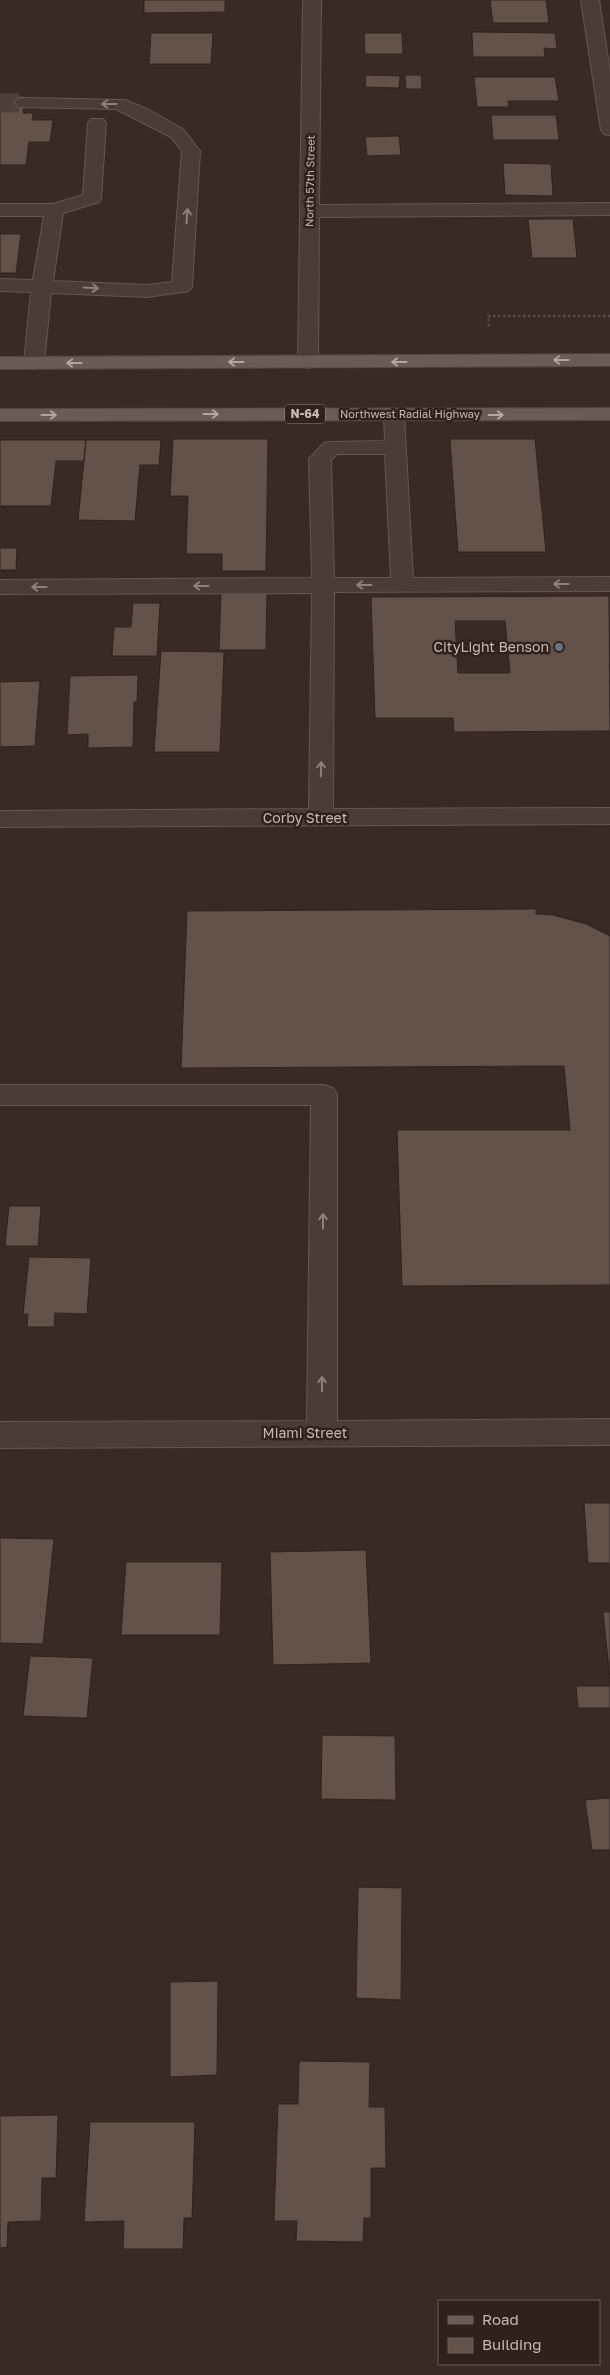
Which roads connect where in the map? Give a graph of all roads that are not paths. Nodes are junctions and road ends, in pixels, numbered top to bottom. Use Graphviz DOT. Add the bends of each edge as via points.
graph roads {
  1 [pos="312,0"];
  2 [pos="590,0"];
  3 [pos="24,103"];
  4 [pos="97,123"];
  5 [pos="610,130"];
  6 [pos="610,208"];
  7 [pos="0,210"];
  8 [pos="54,210"];
  9 [pos="310,211"];
  10 [pos="0,286"];
  11 [pos="42,286"];
  12 [pos="610,360"];
  13 [pos="308,362"];
  14 [pos="0,363"];
  15 [pos="34,363"];
  16 [pos="610,414"];
  17 [pos="0,415"];
  18 [pos="394,415"];
  19 [pos="394,447"];
  20 [pos="610,584"];
  21 [pos="402,585"];
  22 [pos="323,586"];
  23 [pos="0,587"];
  24 [pos="610,816"];
  25 [pos="320,818"];
  26 [pos="0,819"];
  27 [pos="0,1095"];
  28 [pos="322,1432"];
  29 [pos="610,1432"];
  30 [pos="0,1434"];
  1 -- 9 [label="street, North 57th Street"];
  2 -- 5 [label="street"];
  11 -- 3 [label="street, one-way" via="147,291 182,287 191,151 177,133 119,104"];
  4 -- 8 [label="street" via="92,198"];
  6 -- 9 [label="street"];
  7 -- 8 [label="street"];
  8 -- 11 [label="street"];
  9 -- 13 [label="street, North 57th Street"];
  10 -- 11 [label="street"];
  11 -- 15 [label="street"];
  12 -- 13 [label="main road, one-way"];
  13 -- 15 [label="main road, one-way"];
  14 -- 15 [label="main road"];
  18 -- 16 [label="main road, Northwest Radial Highway / N-64, one-way"];
  17 -- 18 [label="main road, Northwest Radial Highway / N-64, one-way"];
  18 -- 19 [label="street"];
  19 -- 21 [label="street"];
  19 -- 22 [label="street" via="331,448 320,458"];
  20 -- 21 [label="street, one-way"];
  21 -- 22 [label="street, one-way"];
  22 -- 23 [label="street, one-way"];
  25 -- 22 [label="street, one-way"];
  24 -- 25 [label="street, Corby Street"];
  25 -- 26 [label="street, Corby Street"];
  28 -- 27 [label="street, one-way" via="324,1095"];
  28 -- 29 [label="street, Miami Street"];
  28 -- 30 [label="street, Miami Street"];
}
